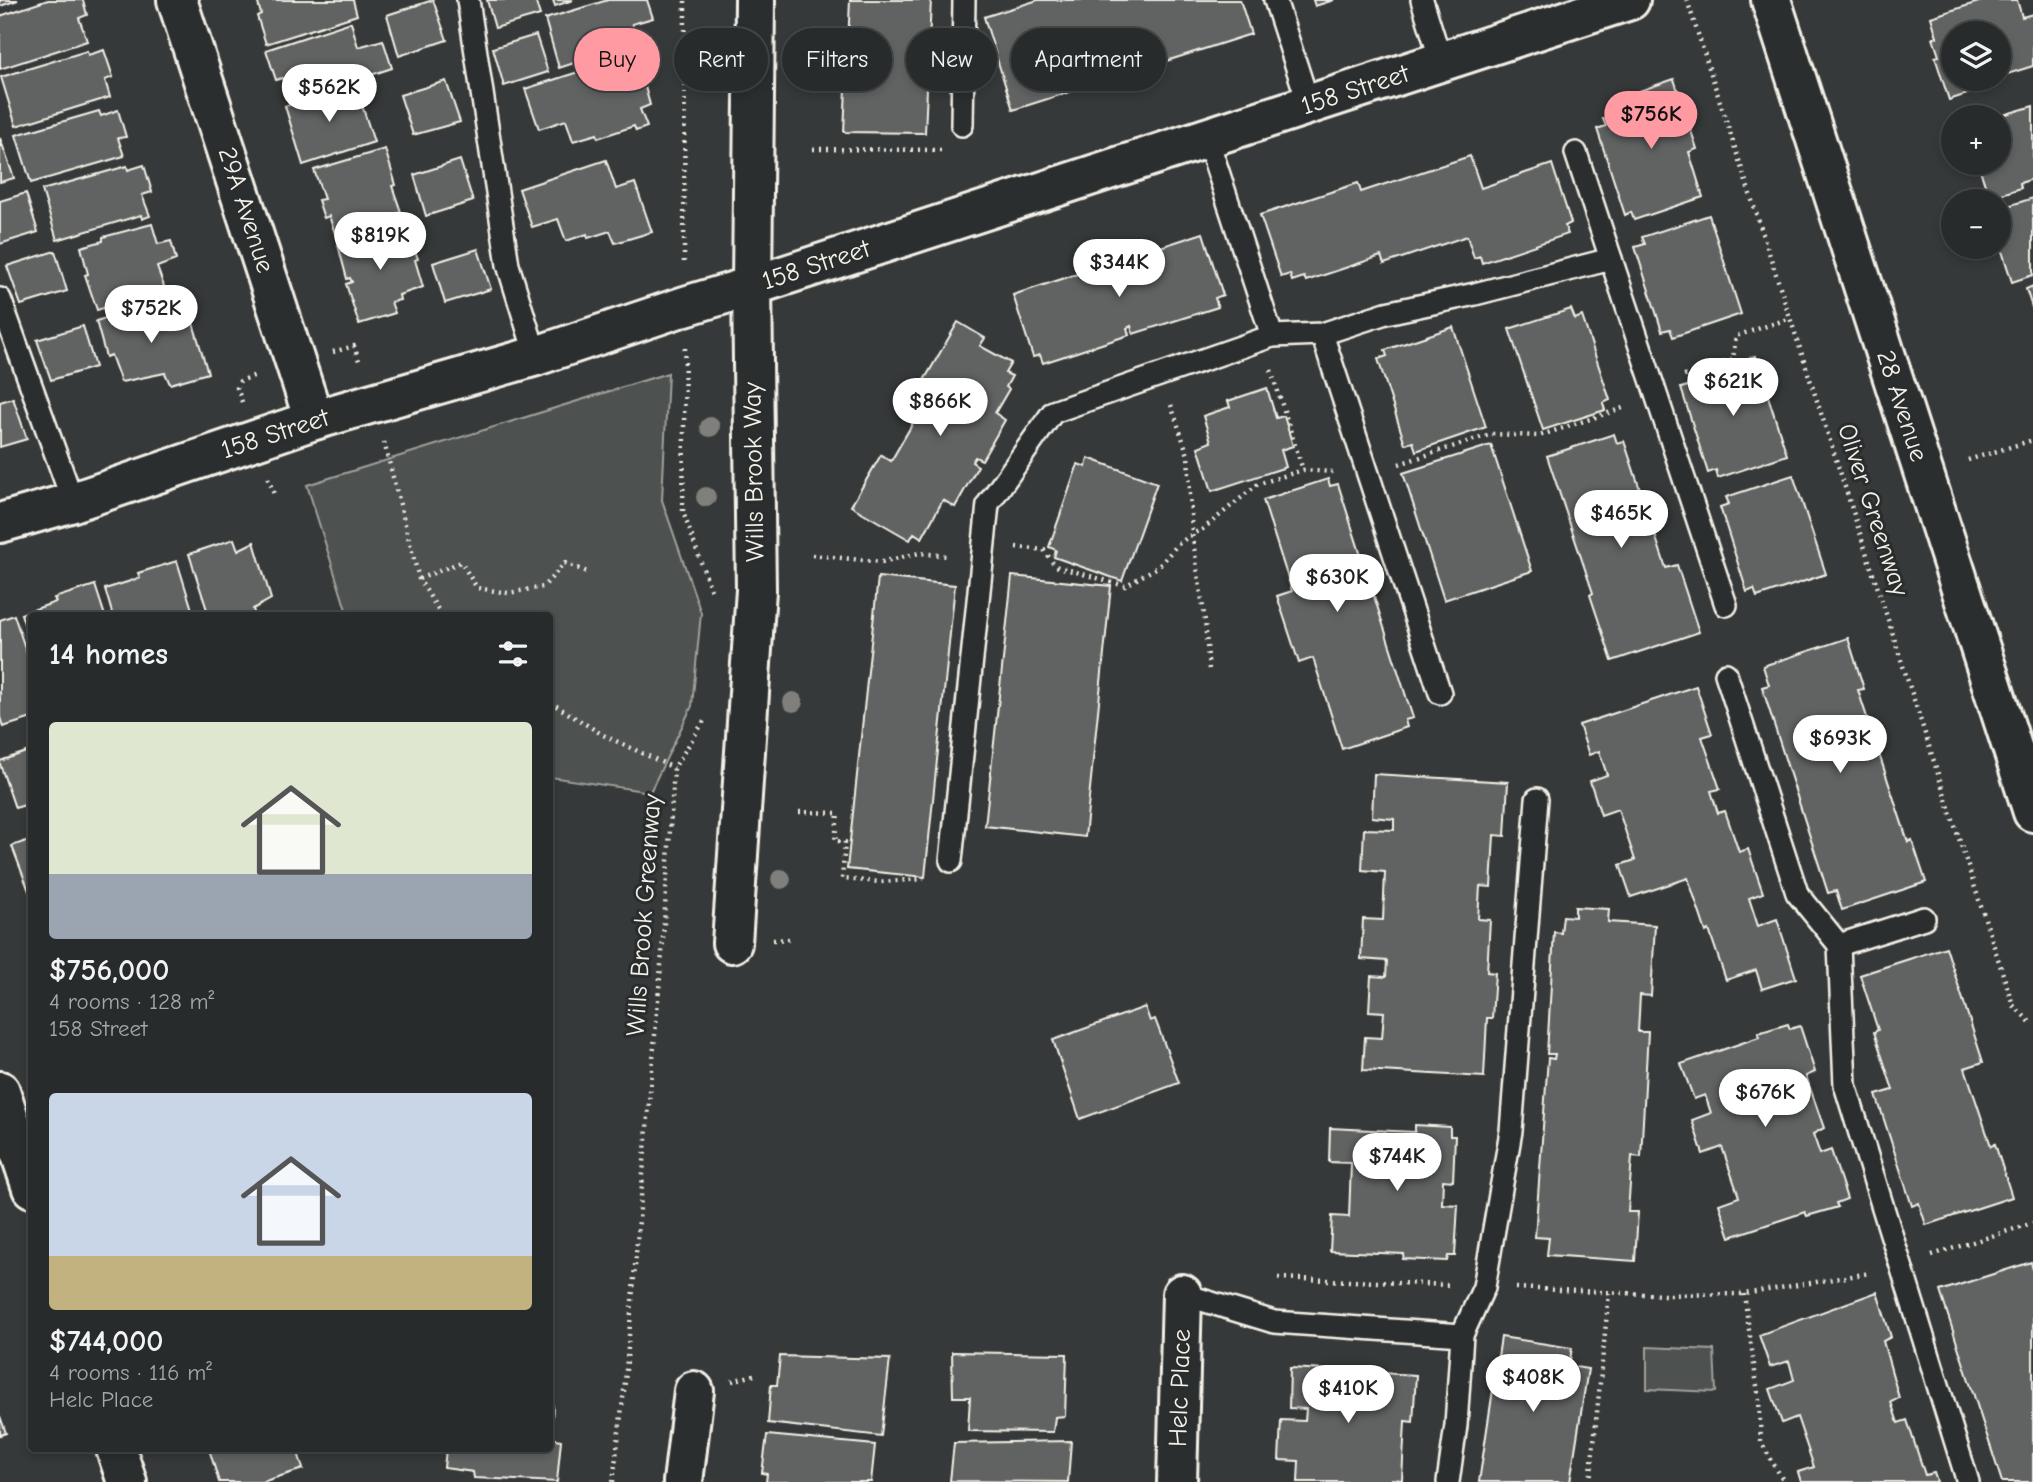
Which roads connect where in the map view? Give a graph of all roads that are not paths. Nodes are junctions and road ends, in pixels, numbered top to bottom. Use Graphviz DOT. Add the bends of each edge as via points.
graph roads {
  1 [pos="177,0"];
  2 [pos="468,0"];
  3 [pos="755,0"];
  4 [pos="964,0"];
  5 [pos="1275,0"];
  6 [pos="1422,0"];
  7 [pos="1630,0"];
  8 [pos="1771,0"];
  9 [pos="1441,61"];
  10 [pos="1310,105"];
  11 [pos="962,125"];
  12 [pos="1207,138"];
  13 [pos="1576,153"];
  14 [pos="1611,259"];
  15 [pos="752,286"];
  16 [pos="0,299"];
  17 [pos="1322,334"];
  18 [pos="1272,337"];
  19 [pos="536,356"];
  20 [pos="314,421"];
  21 [pos="73,502"];
  22 [pos="0,523"];
  23 [pos="1726,606"];
  24 [pos="1726,674"];
  25 [pos="1440,693"];
  26 [pos="1537,799"];
  27 [pos="2033,812"];
  28 [pos="951,861"];
  29 [pos="1924,918"];
  30 [pos="732,943"];
  31 [pos="1839,945"];
  32 [pos="0,1091"];
  33 [pos="28,1176"];
  34 [pos="1182,1294"];
  35 [pos="1462,1335"];
  36 [pos="694,1391"];
  37 [pos="117,1452"];
  38 [pos="127,1482"];
  39 [pos="682,1482"];
  40 [pos="1177,1482"];
  41 [pos="1448,1482"];
  42 [pos="1968,1482"];
  1 -- 20 [label="street, 29A Avenue"];
  2 -- 19 [label="lane" via="508,265"];
  3 -- 15 [label="street, Wills Brook Way"];
  4 -- 11 [label="lane"];
  5 -- 10 [label="lane"];
  6 -- 9 [label="lane"];
  7 -- 9 [label="street, 158 Street"];
  8 -- 27 [label="street, 28 Avenue"];
  9 -- 10 [label="street, 158 Street"];
  10 -- 12 [label="street, 158 Street"];
  12 -- 15 [label="street, 158 Street"];
  12 -- 18 [label="lane"];
  13 -- 14 [label="lane"];
  14 -- 17 [label="lane" via="1386,313"];
  14 -- 23 [label="lane"];
  15 -- 19 [label="street, 158 Street"];
  15 -- 30 [label="street, Wills Brook Way" via="756,590"];
  16 -- 21 [label="lane"];
  17 -- 18 [label="lane"];
  17 -- 25 [label="lane"];
  18 -- 28 [label="lane" via="1053,412 988,504"];
  19 -- 20 [label="street, 158 Street"];
  20 -- 21 [label="street, 158 Street"];
  21 -- 22 [label="street, 158 Street"];
  24 -- 31 [label="lane" via="1797,893"];
  26 -- 35 [label="lane" via="1511,1131 1485,1287"];
  29 -- 31 [label="lane"];
  31 -- 42 [label="lane" via="1845,1085"];
  32 -- 33 [label="street"];
  34 -- 35 [label="lane" via="1274,1322"];
  34 -- 40 [label="street, Helc Place"];
  35 -- 41 [label="lane"];
  36 -- 39 [label="street"];
  37 -- 38 [label="street"];
}
